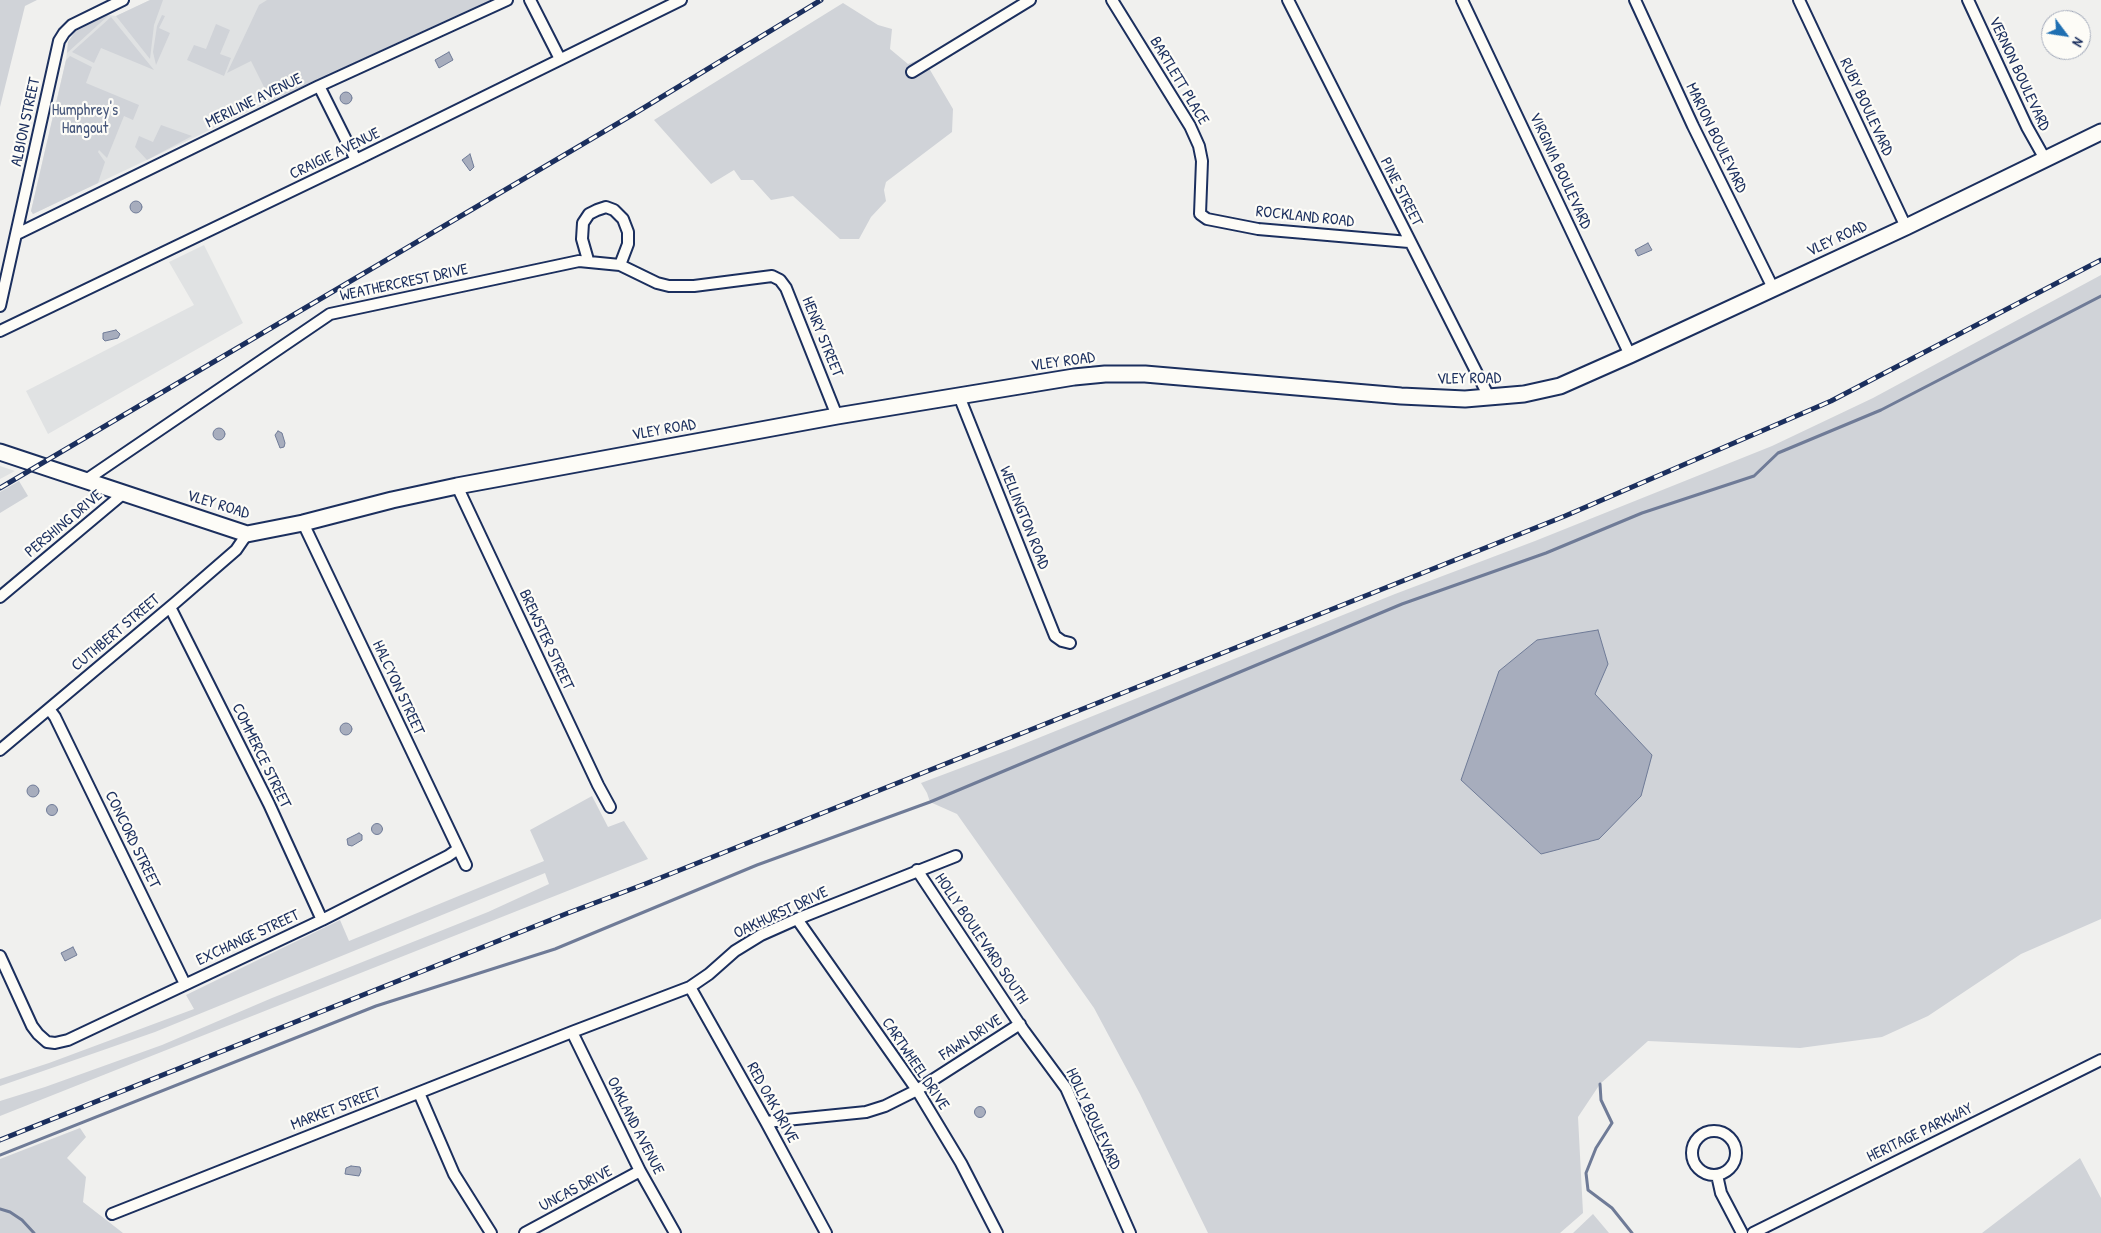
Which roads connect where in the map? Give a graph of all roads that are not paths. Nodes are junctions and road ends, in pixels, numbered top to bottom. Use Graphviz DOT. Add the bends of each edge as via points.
graph roads {
  1 [pos="123,0"];
  2 [pos="507,0"];
  3 [pos="530,0"];
  4 [pos="681,0"];
  5 [pos="1030,0"];
  6 [pos="1112,0"];
  7 [pos="1288,0"];
  8 [pos="1462,0"];
  9 [pos="1635,0"];
  10 [pos="1799,0"];
  11 [pos="1968,0"];
  12 [pos="560,59"];
  13 [pos="912,72"];
  14 [pos="319,86"];
  15 [pos="2101,132"];
  16 [pos="2045,159"];
  17 [pos="356,160"];
  18 [pos="1200,214"];
  19 [pos="1906,227"];
  20 [pos="17,234"];
  21 [pos="1410,242"];
  22 [pos="588,260"];
  23 [pos="620,265"];
  24 [pos="772,276"];
  25 [pos="1773,288"];
  26 [pos="0,306"];
  27 [pos="0,331"];
  28 [pos="1630,355"];
  29 [pos="959,396"];
  30 [pos="1489,398"];
  31 [pos="837,416"];
  32 [pos="0,452"];
  33 [pos="86,480"];
  34 [pos="457,486"];
  35 [pos="124,493"];
  36 [pos="303,523"];
  37 [pos="247,534"];
  38 [pos="0,597"];
  39 [pos="170,607"];
  40 [pos="1070,643"];
  41 [pos="49,709"];
  42 [pos="0,750"];
  43 [pos="610,807"];
  44 [pos="458,849"];
  45 [pos="956,856"];
  46 [pos="466,866"];
  47 [pos="918,870"];
  48 [pos="797,919"];
  49 [pos="322,920"];
  50 [pos="0,956"];
  51 [pos="185,984"];
  52 [pos="690,987"];
  53 [pos="1020,1024"];
  54 [pos="572,1032"];
  55 [pos="2101,1060"];
  56 [pos="917,1090"];
  57 [pos="419,1093"];
  58 [pos="766,1122"];
  59 [pos="640,1171"];
  60 [pos="1717,1175"];
  61 [pos="112,1214"];
  62 [pos="491,1233"];
  63 [pos="526,1233"];
  64 [pos="675,1233"];
  65 [pos="826,1233"];
  66 [pos="997,1233"];
  67 [pos="1130,1233"];
  68 [pos="1742,1233"];
  69 [pos="1753,1233"];
  1 -- 20 [label="street, ALBION STREET" via="72,25 59,41"];
  2 -- 14 [label="street, MERILINE AVENUE"];
  3 -- 12 [label="street"];
  4 -- 12 [label="street, CRAIGIE AVENUE"];
  5 -- 13 [label="street"];
  6 -- 18 [label="street, BARTLETT PLACE" via="1190,126 1199,146 1202,161"];
  7 -- 21 [label="street, PINE STREET"];
  8 -- 28 [label="street, VIRGINIA BOULEVARD"];
  9 -- 25 [label="street, MARION BOULEVARD"];
  10 -- 19 [label="street, RUBY BOULEVARD"];
  11 -- 16 [label="street, VERNON BOULEVARD"];
  12 -- 17 [label="street, CRAIGIE AVENUE"];
  14 -- 17 [label="street"];
  14 -- 20 [label="street, MERILINE AVENUE"];
  15 -- 16 [label="street, VLEY ROAD"];
  16 -- 19 [label="street, VLEY ROAD"];
  17 -- 27 [label="street, CRAIGIE AVENUE"];
  18 -- 21 [label="street, ROCKLAND ROAD" via="1207,219 1258,228"];
  19 -- 25 [label="street, VLEY ROAD"];
  20 -- 26 [label="street, ALBION STREET"];
  21 -- 30 [label="street, PINE STREET"];
  22 -- 23 [label="street, WEATHERCREST DRIVE"];
  22 -- 23 [label="street" via="582,239 583,223 589,214 606,207 623,219 628,232 628,244"];
  22 -- 33 [label="street, WEATHERCREST DRIVE" via="330,314"];
  23 -- 24 [label="street, WEATHERCREST DRIVE" via="669,286"];
  24 -- 31 [label="street, HENRY STREET" via="786,288"];
  25 -- 28 [label="street, VLEY ROAD"];
  28 -- 30 [label="street, VLEY ROAD" via="1560,386"];
  29 -- 30 [label="street, VLEY ROAD" via="1105,374 1172,376 1401,396"];
  29 -- 31 [label="street, VLEY ROAD"];
  29 -- 40 [label="street, WELLINGTON ROAD" via="1055,636"];
  31 -- 34 [label="street, VLEY ROAD"];
  32 -- 33 [label="street, VLEY ROAD"];
  33 -- 35 [label="street, VLEY ROAD"];
  34 -- 36 [label="street, VLEY ROAD"];
  34 -- 43 [label="street, BREWSTER STREET"];
  35 -- 37 [label="street, VLEY ROAD"];
  35 -- 38 [label="street, PERSHING DRIVE"];
  36 -- 37 [label="street, VLEY ROAD"];
  36 -- 44 [label="street, HALCYON STREET"];
  37 -- 39 [label="street, CUTHBERT STREET" via="236,550"];
  39 -- 41 [label="street, CUTHBERT STREET"];
  39 -- 49 [label="street, COMMERCE STREET" via="269,804"];
  41 -- 42 [label="street, CUTHBERT STREET"];
  41 -- 51 [label="street, CONCORD STREET"];
  44 -- 46 [label="street, HALCYON STREET"];
  44 -- 49 [label="street, EXCHANGE STREET"];
  45 -- 47 [label="street, OAKHURST DRIVE"];
  47 -- 48 [label="street, OAKHURST DRIVE"];
  47 -- 53 [label="street, HOLLY BOULEVARD SOUTH"];
  48 -- 52 [label="street, OAKHURST DRIVE" via="735,951"];
  48 -- 56 [label="street, CARTWHEEL DRIVE"];
  49 -- 51 [label="street, EXCHANGE STREET"];
  50 -- 51 [label="street, EXCHANGE STREET" via="32,1026 47,1042 68,1040"];
  52 -- 54 [label="street, OAKHURST DRIVE"];
  52 -- 58 [label="street, RED OAK DRIVE"];
  53 -- 56 [label="street, FAWN DRIVE"];
  53 -- 67 [label="street, HOLLY BOULEVARD" via="1066,1088"];
  54 -- 57 [label="street, MARKET STREET"];
  54 -- 59 [label="street, OAKLAND AVENUE"];
  55 -- 69 [label="street, HERITAGE PARKWAY"];
  56 -- 58 [label="street, FAWN DRIVE" via="866,1112"];
  56 -- 66 [label="street, CARTWHEEL DRIVE" via="961,1163"];
  57 -- 61 [label="street, MARKET STREET"];
  57 -- 62 [label="street" via="454,1174"];
  58 -- 65 [label="street, RED OAK DRIVE"];
  59 -- 63 [label="street, UNCAS DRIVE"];
  59 -- 64 [label="street, OAKLAND AVENUE"];
  60 -- 60 [label="street" via="1733,1163 1736,1150 1729,1138 1710,1131 1693,1146 1693,1160 1702,1172"];
  60 -- 68 [label="street" via="1721,1193"];
}
